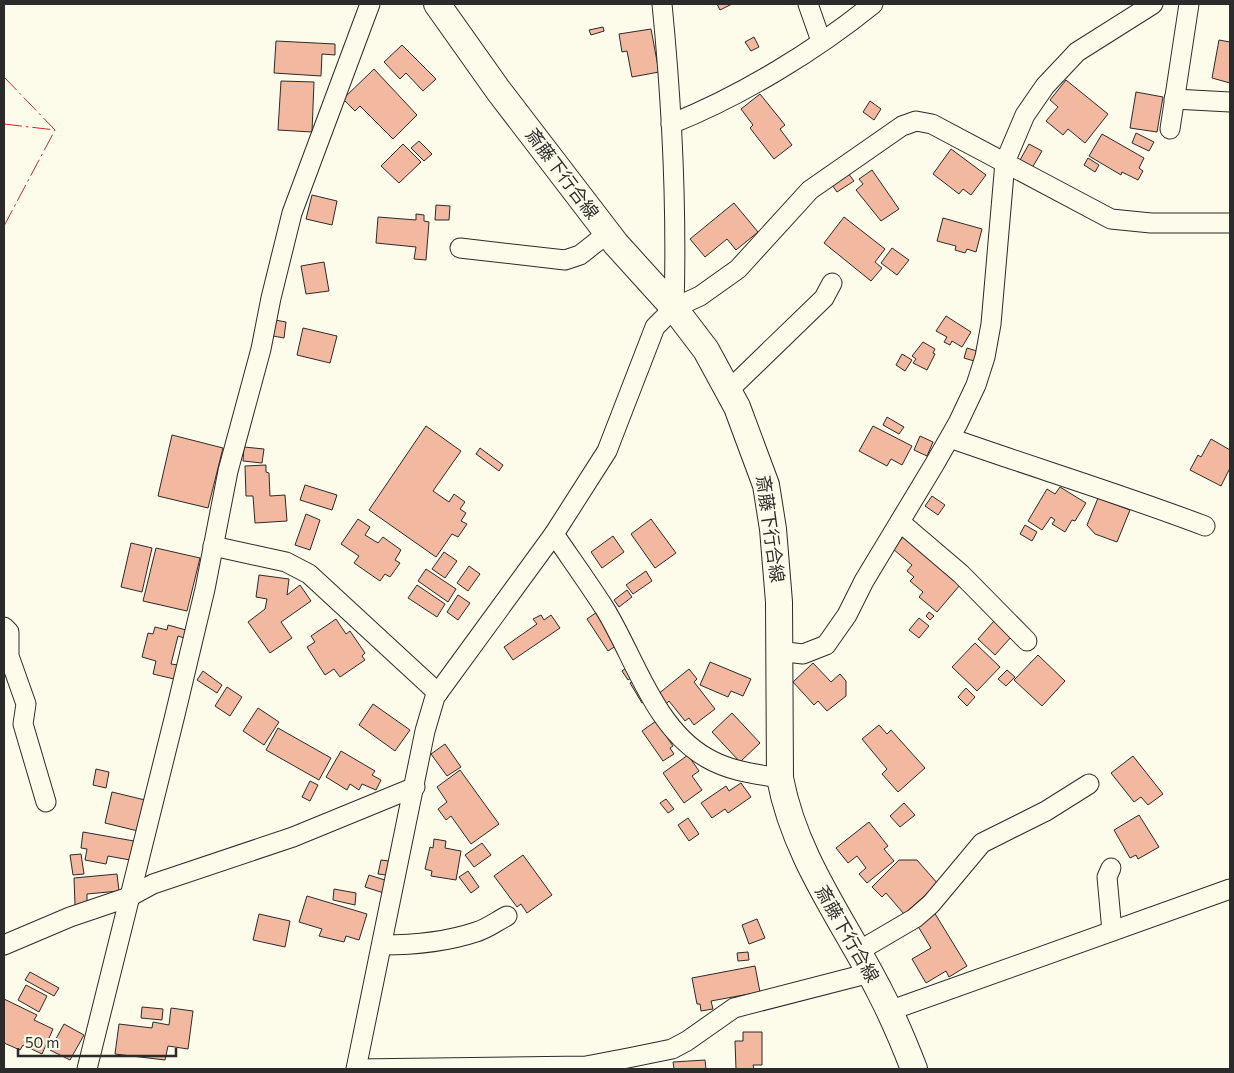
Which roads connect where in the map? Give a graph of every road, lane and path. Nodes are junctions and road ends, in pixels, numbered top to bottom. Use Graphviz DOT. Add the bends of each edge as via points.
graph roads {
  1 [pos="370,4"];
  2 [pos="437,4"];
  3 [pos="662,4"];
  4 [pos="808,4"];
  5 [pos="873,4"];
  6 [pos="1153,4"];
  7 [pos="1190,4"];
  8 [pos="821,41"];
  9 [pos="1174,99"];
  10 [pos="1230,102"];
  11 [pos="672,124"];
  12 [pos="1170,129"];
  13 [pos="1005,162"];
  14 [pos="1230,223"];
  15 [pos="608,233"];
  16 [pos="460,248"];
  17 [pos="832,282"];
  18 [pos="674,308"];
  19 [pos="729,390"];
  20 [pos="950,438"];
  21 [pos="900,522"];
  22 [pos="1205,526"];
  23 [pos="554,534"];
  24 [pos="214,546"];
  25 [pos="4,626"];
  26 [pos="1028,641"];
  27 [pos="778,651"];
  28 [pos="438,693"];
  29 [pos="780,778"];
  30 [pos="1089,784"];
  31 [pos="415,787"];
  32 [pos="46,802"];
  33 [pos="1111,868"];
  34 [pos="1230,889"];
  35 [pos="129,897"];
  36 [pos="508,916"];
  37 [pos="1112,930"];
  38 [pos="4,945"];
  39 [pos="382,945"];
  40 [pos="864,963"];
  41 [pos="889,1011"];
  42 [pos="87,1069"];
  43 [pos="356,1069"];
  44 [pos="914,1069"];
  1 -- 24 [label="street" via="292,213 261,349 228,471"];
  2 -- 15 [label="main road, 斎藤下行合線" via="498,90"];
  3 -- 11 [label="street"];
  4 -- 8 [label="street"];
  5 -- 8 [label="street"];
  6 -- 13 [label="street" via="1077,52 1045,86 1025,115"];
  7 -- 9 [label="street"];
  8 -- 11 [label="street" via="774,74"];
  9 -- 10 [label="street"];
  9 -- 12 [label="street"];
  11 -- 18 [label="street" via="676,248"];
  13 -- 14 [label="street" via="1111,219 1151,223"];
  13 -- 18 [label="street" via="932,124 916,121 902,126 810,190 725,280"];
  13 -- 20 [label="street" via="991,324 985,357 976,385"];
  15 -- 16 [label="street" via="580,255 565,260"];
  15 -- 18 [label="main road, 斎藤下行合線"];
  17 -- 19 [label="street" via="824,298"];
  18 -- 19 [label="main road, 斎藤下行合線" via="706,350"];
  18 -- 23 [label="street" via="656,327 607,451"];
  19 -- 27 [label="main road, 斎藤下行合線" via="766,485 777,566"];
  20 -- 21 [label="street"];
  20 -- 22 [label="street" via="1149,504"];
  21 -- 26 [label="street" via="961,574"];
  21 -- 27 [label="street" via="847,616 826,645 803,654"];
  23 -- 28 [label="street"];
  23 -- 29 [label="street" via="605,610 655,702 687,744 707,758 737,771"];
  24 -- 28 [label="street" via="286,562 309,574"];
  24 -- 35 [label="street" via="178,706"];
  25 -- 32 [label="street" via="9,632 9,656 26,704 22,724"];
  27 -- 29 [label="main road, 斎藤下行合線"];
  28 -- 31 [label="street" via="425,731"];
  29 -- 40 [label="main road, 斎藤下行合線" via="792,825 813,873"];
  30 -- 40 [label="street" via="1046,811 982,843 931,904"];
  31 -- 35 [label="street" via="293,836 153,884"];
  31 -- 39 [label="street"];
  33 -- 37 [label="street" via="1107,876"];
  34 -- 37 [label="street"];
  35 -- 38 [label="street"];
  35 -- 42 [label="street"];
  36 -- 39 [label="street" via="477,932 452,938 411,945"];
  37 -- 41 [label="street"];
  39 -- 43 [label="street"];
  40 -- 41 [label="main road, 斎藤下行合線"];
  40 -- 43 [label="street" via="734,1008 672,1049 586,1066"];
  41 -- 44 [label="main road, 斎藤下行合線"];
}
